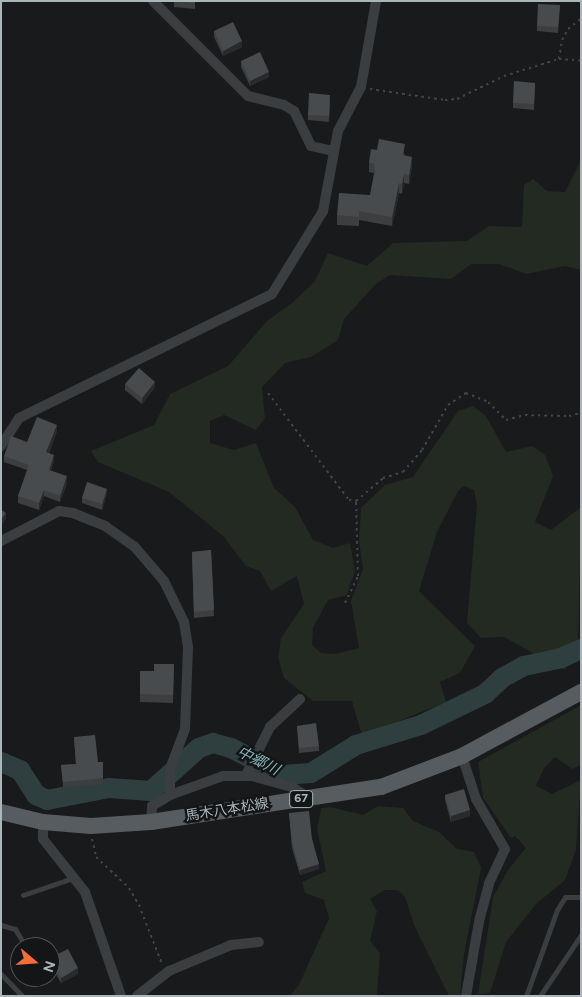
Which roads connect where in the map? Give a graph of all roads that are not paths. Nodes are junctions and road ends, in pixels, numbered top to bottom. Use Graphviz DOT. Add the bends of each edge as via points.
graph roads {
  1 [pos="152,1"];
  2 [pos="376,1"];
  3 [pos="333,151"];
  4 [pos="1,446"];
  5 [pos="1,541"];
  6 [pos="581,692"];
  7 [pos="300,699"];
  8 [pos="462,756"];
  9 [pos="246,775"];
  10 [pos="170,795"];
  11 [pos="309,798"];
  12 [pos="1,812"];
  13 [pos="43,822"];
  14 [pos="151,822"];
  15 [pos="74,878"];
  16 [pos="22,895"];
  17 [pos="581,897"];
  18 [pos="1,925"];
  19 [pos="581,935"];
  20 [pos="20,937"];
  21 [pos="259,942"];
  22 [pos="1,974"];
  23 [pos="22,996"];
  24 [pos="121,996"];
  25 [pos="137,996"];
  26 [pos="466,996"];
  27 [pos="526,996"];
  28 [pos="540,996"];
  1 -- 3 [label="street" via="248,96 284,105 294,111 311,146"];
  2 -- 3 [label="street" via="360,87 338,131"];
  3 -- 4 [label="street" via="323,211 272,294 19,418"];
  5 -- 10 [label="street" via="59,512 73,513 105,526 134,546 164,581 184,622 188,647 185,729 170,769"];
  6 -- 8 [label="main road, 馬木八本松線 / 67"];
  7 -- 9 [label="street" via="270,727"];
  8 -- 11 [label="main road, 馬木八本松線 / 67" via="380,787"];
  8 -- 26 [label="street" via="476,799 505,849 489,884"];
  9 -- 10 [label="street" via="215,778"];
  9 -- 11 [label="street" via="292,787"];
  10 -- 14 [label="street" via="152,806"];
  11 -- 14 [label="main road, 馬木八本松線 / 67"];
  12 -- 13 [label="main road, 馬木八本松線 / 67"];
  13 -- 14 [label="main road, 馬木八本松線 / 67" via="90,826"];
  13 -- 15 [label="street" via="43,839"];
  15 -- 16 [label="lane"];
  15 -- 24 [label="street" via="85,892"];
  17 -- 27 [label="lane" via="565,897 557,910"];
  18 -- 20 [label="lane" via="15,929"];
  19 -- 28 [label="lane"];
  21 -- 25 [label="street" via="232,945 169,971"];
  22 -- 23 [label="lane"];
}
